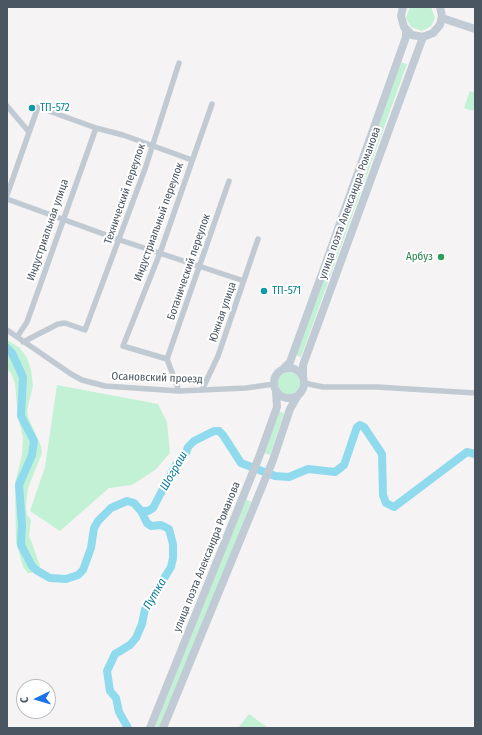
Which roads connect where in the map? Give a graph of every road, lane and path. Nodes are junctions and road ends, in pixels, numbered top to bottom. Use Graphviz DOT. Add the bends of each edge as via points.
graph roads {
  1 [pos="403,7"];
  2 [pos="440,7"];
  3 [pos="442,18"];
  4 [pos="475,29"];
  5 [pos="406,30"];
  6 [pos="423,37"];
  7 [pos="179,63"];
  8 [pos="212,104"];
  9 [pos="7,106"];
  10 [pos="96,128"];
  11 [pos="29,132"];
  12 [pos="152,147"];
  13 [pos="192,160"];
  14 [pos="230,181"];
  15 [pos="7,195"];
  16 [pos="7,199"];
  17 [pos="63,218"];
  18 [pos="258,239"];
  19 [pos="120,240"];
  20 [pos="160,253"];
  21 [pos="199,266"];
  22 [pos="244,281"];
  23 [pos="7,330"];
  24 [pos="17,337"];
  25 [pos="23,342"];
  26 [pos="166,359"];
  27 [pos="283,369"];
  28 [pos="304,380"];
  29 [pos="275,388"];
  30 [pos="202,390"];
  31 [pos="179,391"];
  32 [pos="475,394"];
  33 [pos="298,395"];
  34 [pos="150,728"];
  35 [pos="163,728"];
  1 -- 5 [label="main road" via="401,20"];
  2 -- 3 [label="main road"];
  3 -- 4 [label="main road"];
  3 -- 6 [label="main road" via="436,31"];
  5 -- 6 [label="main road" via="412,35"];
  5 -- 27 [label="main road, улица поэта Александра Романова" via="406,37 290,362"];
  6 -- 28 [label="main road, улица поэта Александра Романова" via="302,365"];
  7 -- 12 [label="street, Технический переулок"];
  8 -- 13 [label="street, Индустриальный переулок"];
  9 -- 11 [label="street"];
  10 -- 11 [label="street" via="38,107"];
  10 -- 12 [label="street" via="123,135"];
  10 -- 17 [label="street, Индустриальная улица"];
  11 -- 15 [label="street"];
  12 -- 13 [label="street"];
  12 -- 19 [label="street, Технический переулок"];
  13 -- 20 [label="street, Индустриальный переулок"];
  14 -- 21 [label="street, Ботанический переулок"];
  16 -- 17 [label="street"];
  17 -- 19 [label="street"];
  17 -- 24 [label="street, Индустриальная улица" via="27,322"];
  18 -- 22 [label="street, Южная улица"];
  19 -- 20 [label="street"];
  19 -- 25 [label="street, Технический переулок" via="85,330 65,323 58,324"];
  20 -- 21 [label="street"];
  20 -- 26 [label="street, Индустриальный переулок" via="123,346"];
  21 -- 22 [label="street"];
  21 -- 26 [label="street, Ботанический переулок"];
  22 -- 30 [label="street, Южная улица" via="218,356"];
  23 -- 24 [label="street, Осановский проезд"];
  24 -- 25 [label="street, Осановский проезд"];
  25 -- 31 [label="street, Осановский проезд" via="60,368 87,381 105,386"];
  26 -- 31 [label="street"];
  27 -- 28 [label="main road" via="296,370"];
  27 -- 29 [label="main road" via="276,375"];
  28 -- 32 [label="street" via="323,387 377,387"];
  28 -- 33 [label="main road" via="303,389"];
  29 -- 30 [label="street, Осановский проезд"];
  29 -- 33 [label="main road" via="285,398"];
  29 -- 34 [label="main road, улица поэта Александра Романова" via="277,407 259,456"];
  30 -- 31 [label="street, Осановский проезд"];
  33 -- 35 [label="main road" via="290,409 273,460"];
}
